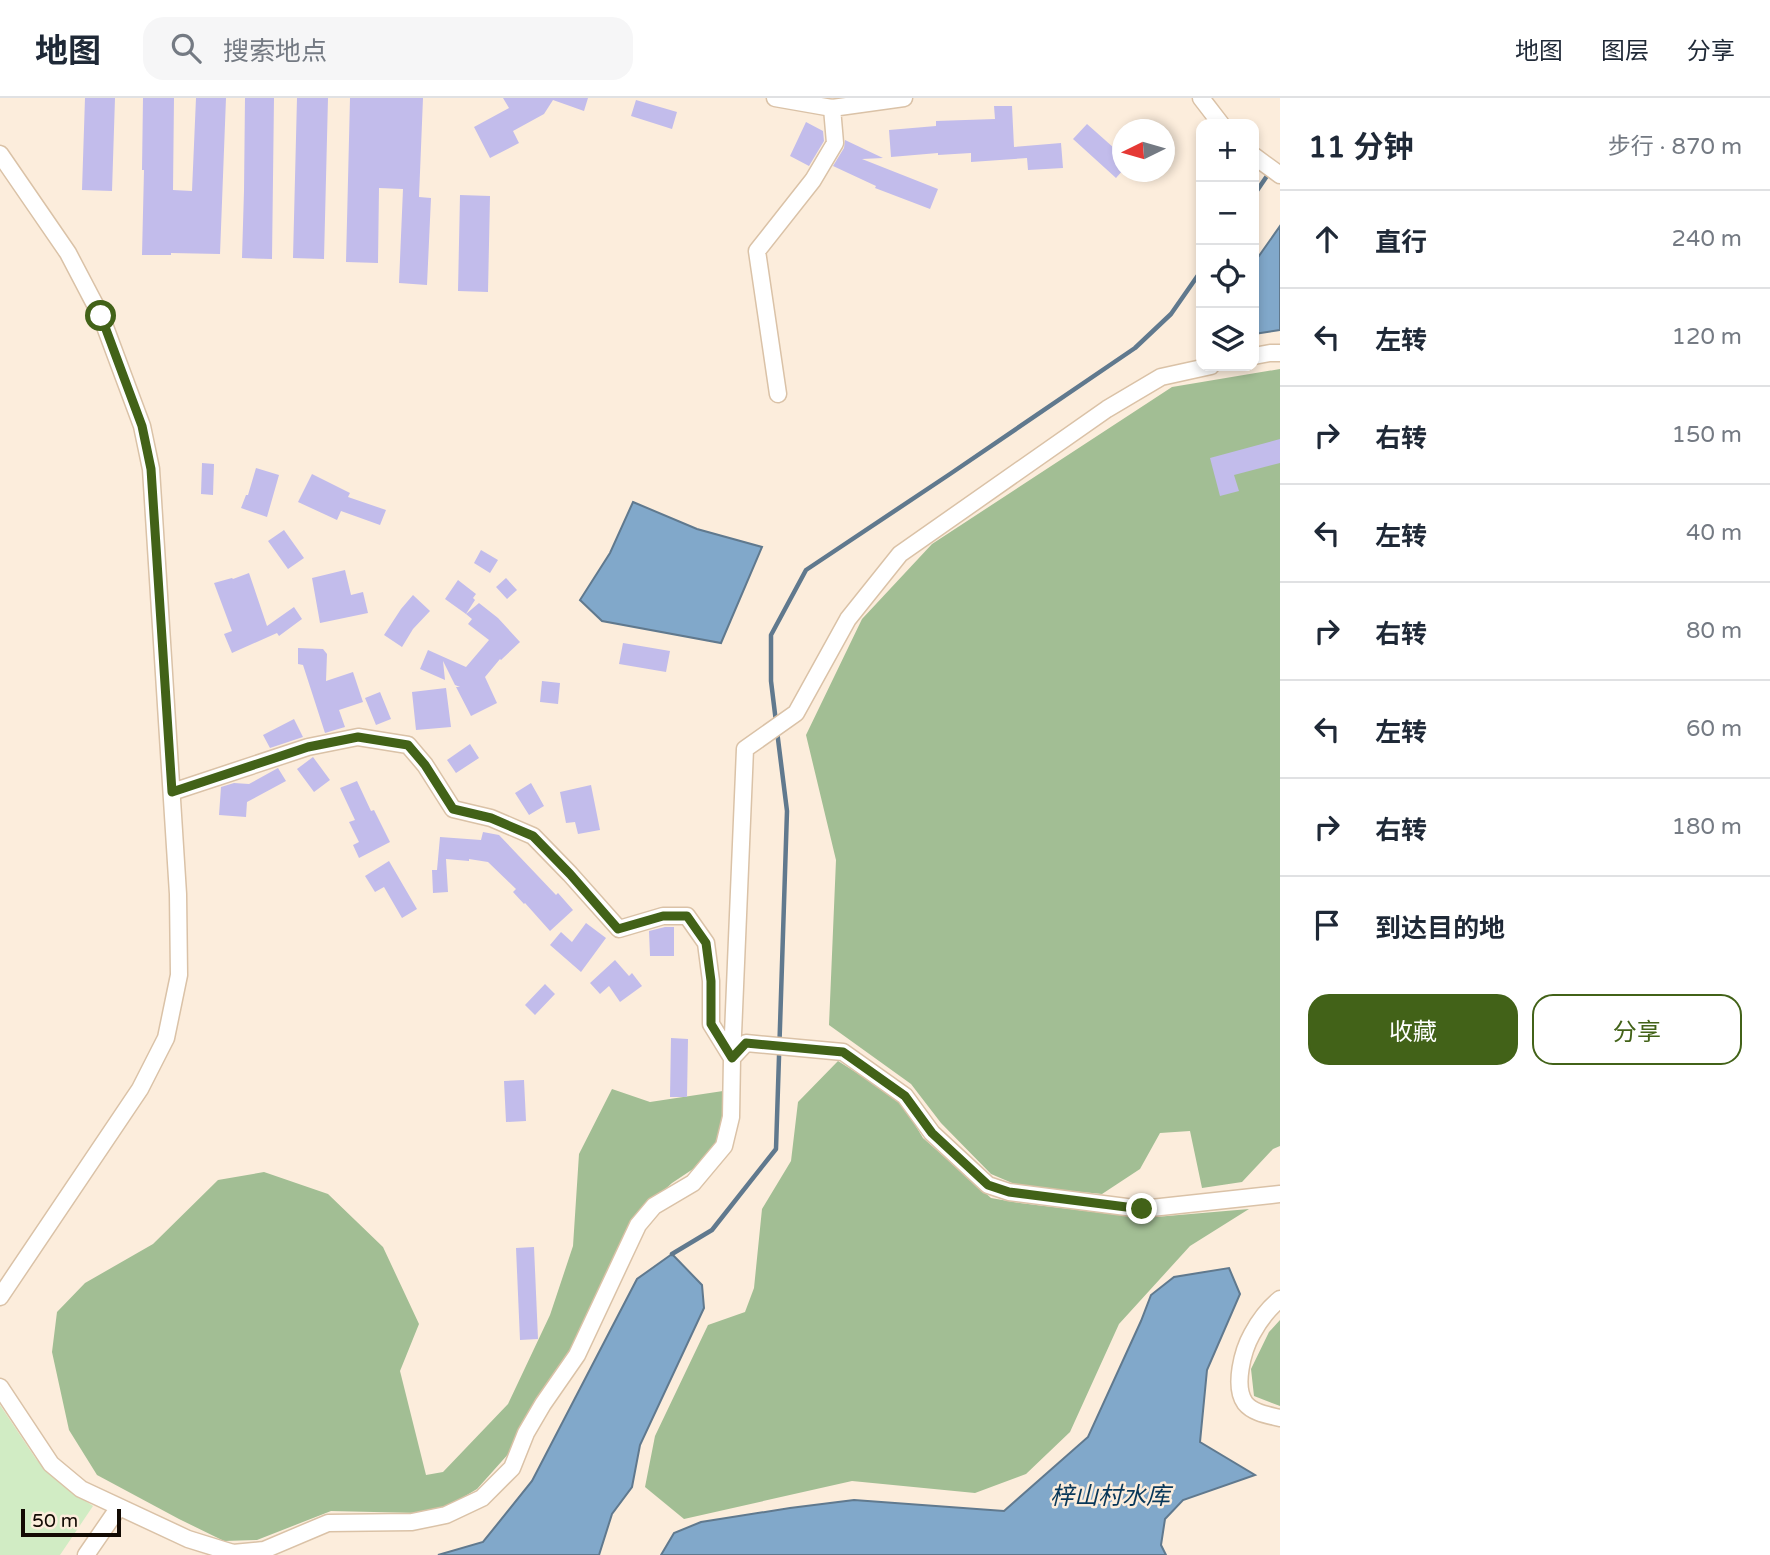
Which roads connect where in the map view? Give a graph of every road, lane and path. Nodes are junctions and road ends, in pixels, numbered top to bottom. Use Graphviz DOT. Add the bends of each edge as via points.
graph roads {
  1 [pos="775,98"];
  2 [pos="904,98"];
  3 [pos="1201,98"];
  4 [pos="832,108"];
  5 [pos="1217,119"];
  6 [pos="0,154"];
  7 [pos="1259,160"];
  8 [pos="1275,171"];
  9 [pos="1280,353"];
  10 [pos="1259,355"];
  11 [pos="1196,369"];
  12 [pos="778,394"];
  13 [pos="172,792"];
  14 [pos="732,1058"];
  15 [pos="1280,1194"];
  16 [pos="0,1297"];
  17 [pos="1280,1299"];
  18 [pos="0,1387"];
  19 [pos="1280,1418"];
  20 [pos="119,1507"];
  21 [pos="86,1555"];
  1 -- 4 [label="street"];
  2 -- 4 [label="street"];
  3 -- 5 [label="street"];
  4 -- 12 [label="street" via="835,143 813,180 757,251"];
  6 -- 13 [label="street" via="68,253 101,316 142,426 151,469"];
  7 -- 8 [label="street"];
  9 -- 10 [label="street"];
  11 -- 14 [label="street" via="1160,377 1118,402 900,554 848,619 796,713 745,749"];
  13 -- 14 [label="street" via="308,747 358,737 408,745 453,809 491,818 533,836 618,929 663,916 687,916 706,943 711,1024"];
  13 -- 16 [label="street" via="179,975 166,1038 140,1089"];
  14 -- 15 [label="street" via="746,1043 843,1052 905,1096 932,1133 988,1185 1009,1192 1142,1209"];
  14 -- 20 [label="street" via="731,1117 724,1146 693,1183 654,1206 638,1225 577,1355 526,1433 512,1468 482,1498 446,1516 412,1522 328,1523 264,1550 233,1553 188,1539"];
  17 -- 19 [label="street" via="1252,1334 1238,1380 1244,1402 1255,1411"];
  18 -- 20 [label="street" via="51,1464 80,1489"];
  20 -- 21 [label="street"];
}
